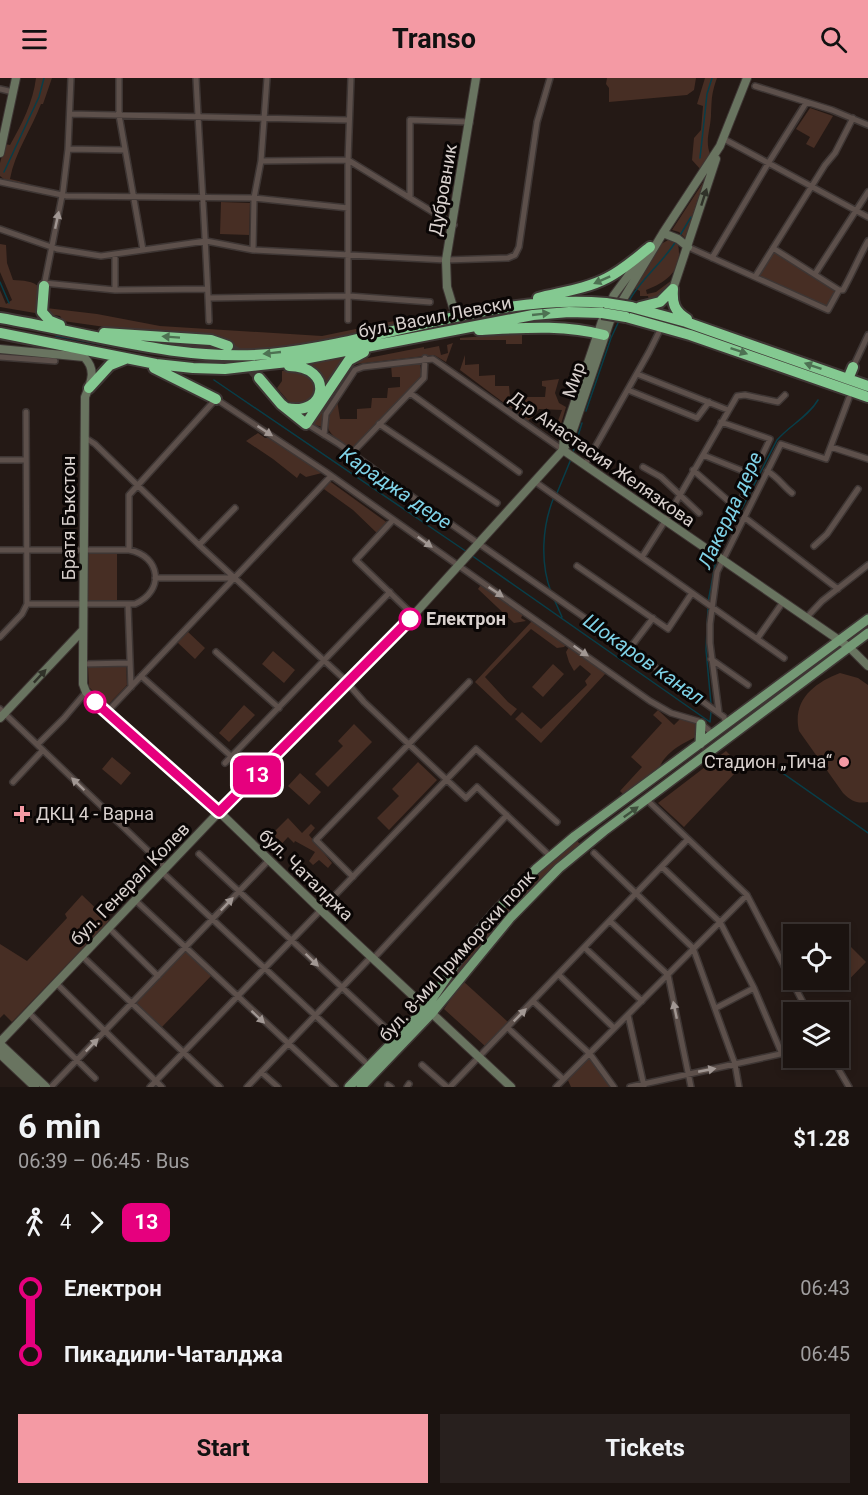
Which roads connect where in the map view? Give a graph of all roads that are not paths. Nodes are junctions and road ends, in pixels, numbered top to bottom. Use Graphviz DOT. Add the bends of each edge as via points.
graph roads {
  1 [pos="16,78"];
  2 [pos="71,78"];
  3 [pos="119,78"];
  4 [pos="196,78"];
  5 [pos="267,78"];
  6 [pos="351,78"];
  7 [pos="476,78"];
  8 [pos="550,78"];
  9 [pos="747,78"];
  10 [pos="755,86"];
  11 [pos="0,89"];
  12 [pos="13,92"];
  13 [pos="806,103"];
  14 [pos="70,114"];
  15 [pos="119,115"];
  16 [pos="197,118"];
  17 [pos="853,118"];
  18 [pos="264,119"];
  19 [pos="348,120"];
  20 [pos="470,122"];
  21 [pos="868,125"];
  22 [pos="722,142"];
  23 [pos="68,149"];
  24 [pos="125,150"];
  25 [pos="0,153"];
  26 [pos="348,160"];
  27 [pos="261,161"];
  28 [pos="768,162"];
  29 [pos="0,182"];
  30 [pos="812,186"];
  31 [pos="868,192"];
  32 [pos="62,196"];
  33 [pos="133,196"];
  34 [pos="202,197"];
  35 [pos="254,198"];
  36 [pos="410,198"];
  37 [pos="348,208"];
  38 [pos="856,210"];
  39 [pos="868,217"];
  40 [pos="454,225"];
  41 [pos="0,229"];
  42 [pos="663,233"];
  43 [pos="206,241"];
  44 [pos="868,241"];
  45 [pos="685,244"];
  46 [pos="52,247"];
  47 [pos="650,247"];
  48 [pos="773,248"];
  49 [pos="143,250"];
  50 [pos="253,250"];
  51 [pos="349,254"];
  52 [pos="115,255"];
  53 [pos="712,258"];
  54 [pos="446,260"];
  55 [pos="815,274"];
  56 [pos="755,277"];
  57 [pos="44,285"];
  58 [pos="207,289"];
  59 [pos="673,289"];
  60 [pos="115,290"];
  61 [pos="839,290"];
  62 [pos="349,297"];
  63 [pos="208,298"];
  64 [pos="430,302"];
  65 [pos="604,308"];
  66 [pos="631,310"];
  67 [pos="486,312"];
  68 [pos="454,313"];
  69 [pos="0,318"];
  70 [pos="348,320"];
  71 [pos="209,321"];
  72 [pos="699,327"];
  73 [pos="660,329"];
  74 [pos="77,332"];
  75 [pos="442,332"];
  76 [pos="0,333"];
  77 [pos="601,334"];
  78 [pos="868,335"];
  79 [pos="389,343"];
  80 [pos="228,346"];
  81 [pos="71,347"];
  82 [pos="0,349"];
  83 [pos="104,354"];
  84 [pos="0,357"];
  85 [pos="84,357"];
  86 [pos="425,358"];
  87 [pos="131,359"];
  88 [pos="55,361"];
  89 [pos="262,366"];
  90 [pos="853,367"];
  91 [pos="637,374"];
  92 [pos="259,378"];
  93 [pos="848,379"];
  94 [pos="868,386"];
  95 [pos="89,388"];
  96 [pos="628,390"];
  97 [pos="410,393"];
  98 [pos="850,394"];
  99 [pos="785,395"];
  100 [pos="868,396"];
  101 [pos="216,399"];
  102 [pos="709,402"];
  103 [pos="285,407"];
  104 [pos="728,410"];
  105 [pos="26,412"];
  106 [pos="721,422"];
  107 [pos="306,424"];
  108 [pos="380,424"];
  109 [pos="324,435"];
  110 [pos="84,437"];
  111 [pos="831,447"];
  112 [pos="566,452"];
  113 [pos="352,453"];
  114 [pos="703,455"];
  115 [pos="868,459"];
  116 [pos="0,460"];
  117 [pos="26,460"];
  118 [pos="585,465"];
  119 [pos="643,466"];
  120 [pos="693,470"];
  121 [pos="767,471"];
  122 [pos="519,472"];
  123 [pos="753,475"];
  124 [pos="331,476"];
  125 [pos="534,481"];
  126 [pos="137,484"];
  127 [pos="858,489"];
  128 [pos="792,493"];
  129 [pos="679,495"];
  130 [pos="497,503"];
  131 [pos="236,508"];
  132 [pos="699,513"];
  133 [pos="744,517"];
  134 [pos="393,520"];
  135 [pos="665,521"];
  136 [pos="199,545"];
  137 [pos="476,546"];
  138 [pos="814,546"];
  139 [pos="0,550"];
  140 [pos="27,550"];
  141 [pos="129,550"];
  142 [pos="84,551"];
  143 [pos="642,557"];
  144 [pos="719,560"];
  145 [pos="460,565"];
  146 [pos="868,565"];
  147 [pos="577,566"];
  148 [pos="155,578"];
  149 [pos="235,578"];
  150 [pos="838,589"];
  151 [pos="390,592"];
  152 [pos="692,593"];
  153 [pos="783,602"];
  154 [pos="27,604"];
  155 [pos="83,604"];
  156 [pos="128,605"];
  157 [pos="709,605"];
  158 [pos="413,615"];
  159 [pos="652,618"];
  160 [pos="806,618"];
  161 [pos="868,619"];
  162 [pos="868,633"];
  163 [pos="0,637"];
  164 [pos="79,639"];
  165 [pos="757,639"];
  166 [pos="840,641"];
  167 [pos="849,647"];
  168 [pos="630,648"];
  169 [pos="216,652"];
  170 [pos="711,658"];
  171 [pos="784,658"];
  172 [pos="324,661"];
  173 [pos="130,663"];
  174 [pos="83,664"];
  175 [pos="868,666"];
  176 [pos="141,676"];
  177 [pos="469,682"];
  178 [pos="348,684"];
  179 [pos="748,684"];
  180 [pos="131,687"];
  181 [pos="84,688"];
  182 [pos="279,708"];
  183 [pos="107,712"];
  184 [pos="717,712"];
  185 [pos="2,714"];
  186 [pos="701,724"];
  187 [pos="726,724"];
  188 [pos="713,734"];
  189 [pos="724,740"];
  190 [pos="38,744"];
  191 [pos="408,744"];
  192 [pos="700,744"];
  193 [pos="44,750"];
  194 [pos="232,757"];
  195 [pos="225,763"];
  196 [pos="447,781"];
  197 [pos="13,782"];
  198 [pos="647,800"];
  199 [pos="219,812"];
  200 [pos="507,815"];
  201 [pos="557,822"];
  202 [pos="688,839"];
  203 [pos="594,853"];
  204 [pos="199,854"];
  205 [pos="550,857"];
  206 [pos="269,860"];
  207 [pos="662,867"];
  208 [pos="164,870"];
  209 [pos="353,877"];
  210 [pos="239,891"];
  211 [pos="637,893"];
  212 [pos="747,895"];
  213 [pos="135,900"];
  214 [pos="321,910"];
  215 [pos="212,920"];
  216 [pos="610,922"];
  217 [pos="720,922"];
  218 [pos="109,928"];
  219 [pos="291,940"];
  220 [pos="185,948"];
  221 [pos="585,948"];
  222 [pos="693,948"];
  223 [pos="82,956"];
  224 [pos="372,958"];
  225 [pos="265,968"];
  226 [pos="559,975"];
  227 [pos="668,975"];
  228 [pos="158,976"];
  229 [pos="56,983"];
  230 [pos="341,988"];
  231 [pos="754,988"];
  232 [pos="237,997"];
  233 [pos="642,1001"];
  234 [pos="534,1002"];
  235 [pos="803,1002"];
  236 [pos="131,1003"];
  237 [pos="716,1008"];
  238 [pos="429,1010"];
  239 [pos="28,1012"];
  240 [pos="316,1015"];
  241 [pos="628,1015"];
  242 [pos="508,1028"];
  243 [pos="614,1028"];
  244 [pos="104,1032"];
  245 [pos="392,1034"];
  246 [pos="0,1043"];
  247 [pos="287,1044"];
  248 [pos="183,1053"];
  249 [pos="0,1054"];
  250 [pos="590,1054"];
  251 [pos="783,1054"];
  252 [pos="479,1057"];
  253 [pos="77,1060"];
  254 [pos="365,1062"];
  255 [pos="735,1064"];
  256 [pos="422,1065"];
  257 [pos="838,1068"];
  258 [pos="261,1072"];
  259 [pos="688,1074"];
  260 [pos="95,1078"];
  261 [pos="563,1079"];
  262 [pos="156,1081"];
  263 [pos="644,1085"];
  264 [pos="34,1087"];
  265 [pos="46,1087"];
  266 [pos="51,1087"];
  267 [pos="150,1087"];
  268 [pos="162,1087"];
  269 [pos="220,1087"];
  270 [pos="247,1087"];
  271 [pos="278,1087"];
  272 [pos="335,1087"];
  273 [pos="349,1087"];
  274 [pos="361,1087"];
  275 [pos="449,1087"];
  276 [pos="511,1087"];
  277 [pos="556,1087"];
  278 [pos="614,1087"];
  279 [pos="630,1087"];
  280 [pos="691,1087"];
  281 [pos="739,1087"];
  282 [pos="849,1087"];
  1 -- 12 [label="street"];
  2 -- 14 [label="street"];
  3 -- 15 [label="street"];
  4 -- 16 [label="street"];
  5 -- 18 [label="street"];
  6 -- 19 [label="street"];
  7 -- 20 [label="street, Дубровник"];
  8 -- 54 [label="street" via="537,122 517,252 508,258"];
  9 -- 22 [label="street, Мир"];
  10 -- 13 [label="street"];
  11 -- 12 [label="street"];
  12 -- 25 [label="street"];
  13 -- 17 [label="street"];
  13 -- 28 [label="street"];
  14 -- 15 [label="street"];
  14 -- 23 [label="street"];
  15 -- 16 [label="street"];
  15 -- 24 [label="street"];
  16 -- 18 [label="street"];
  16 -- 34 [label="street"];
  17 -- 21 [label="street"];
  17 -- 30 [label="street"];
  18 -- 19 [label="street"];
  18 -- 27 [label="street"];
  19 -- 26 [label="street"];
  20 -- 36 [label="street" via="410,120"];
  20 -- 40 [label="street, Дубровник"];
  22 -- 28 [label="street"];
  22 -- 42 [label="street, Мир"];
  45 -- 22 [label="street, Мир, one-way"];
  23 -- 24 [label="street"];
  23 -- 32 [label="street"];
  24 -- 33 [label="street"];
  26 -- 27 [label="street"];
  26 -- 36 [label="street"];
  26 -- 37 [label="street"];
  27 -- 35 [label="street"];
  28 -- 30 [label="street"];
  28 -- 53 [label="street"];
  29 -- 32 [label="street"];
  30 -- 38 [label="street"];
  30 -- 48 [label="street"];
  31 -- 38 [label="street"];
  32 -- 33 [label="street"];
  46 -- 32 [label="street, one-way"];
  33 -- 34 [label="street"];
  33 -- 49 [label="street"];
  34 -- 35 [label="street"];
  34 -- 43 [label="street"];
  35 -- 37 [label="street"];
  35 -- 50 [label="street"];
  36 -- 40 [label="street"];
  37 -- 51 [label="street"];
  38 -- 39 [label="street"];
  38 -- 55 [label="street"];
  40 -- 54 [label="street, Дубровник"];
  41 -- 46 [label="street"];
  42 -- 45 [label="street"];
  42 -- 47 [label="street, Мир"];
  42 -- 77 [label="street, Мир"];
  43 -- 49 [label="street"];
  43 -- 50 [label="street"];
  43 -- 58 [label="street"];
  44 -- 61 [label="street" via="852,275 843,290"];
  45 -- 53 [label="street"];
  45 -- 59 [label="street, Мир"];
  46 -- 52 [label="street"];
  46 -- 57 [label="street"];
  47 -- 67 [label="highway, one-way" via="594,284"];
  47 -- 77 [label="street, Мир" via="614,296"];
  48 -- 55 [label="street"];
  48 -- 56 [label="street"];
  49 -- 52 [label="street"];
  50 -- 51 [label="street"];
  51 -- 54 [label="street"];
  51 -- 62 [label="street"];
  52 -- 60 [label="street"];
  53 -- 56 [label="street"];
  54 -- 68 [label="street, Дубровник" via="447,287"];
  55 -- 61 [label="street"];
  56 -- 61 [label="street" via="828,310"];
  57 -- 60 [label="street"];
  57 -- 74 [label="highway" via="44,315"];
  58 -- 60 [label="street"];
  58 -- 63 [label="street"];
  59 -- 66 [label="highway" via="660,302"];
  59 -- 72 [label="highway" via="677,311"];
  62 -- 63 [label="street"];
  62 -- 64 [label="street"];
  62 -- 70 [label="street"];
  63 -- 71 [label="street"];
  65 -- 66 [label="highway, бул. Васил Левски, bridge"];
  65 -- 67 [label="highway, бул. Васил Левски" via="556,302"];
  75 -- 65 [label="highway, бул. Васил Левски, one-way" via="533,315"];
  66 -- 72 [label="highway, бул. Васил Левски"];
  66 -- 73 [label="highway, бул. Васил Левски"];
  67 -- 68 [label="highway, бул. Васил Левски"];
  68 -- 74 [label="highway, бул. Васил Левски, one-way" via="307,349 256,355 190,353"];
  69 -- 74 [label="highway, бул. Васил Левски"];
  93 -- 72 [label="highway, бул. Васил Левски, one-way"];
  73 -- 91 [label="street"];
  73 -- 98 [label="highway, бул. Васил Левски, one-way"];
  80 -- 74 [label="highway, one-way" via="211,340"];
  75 -- 77 [label="highway" via="553,328"];
  75 -- 79 [label="highway, бул. Васил Левски"];
  76 -- 81 [label="highway, бул. Васил Левски"];
  77 -- 112 [label="street, Мир" via="564,434"];
  78 -- 90 [label="street"];
  79 -- 89 [label="highway, бул. Васил Левски"];
  79 -- 107 [label="highway" via="350,358"];
  81 -- 83 [label="highway, бул. Васил Левски"];
  81 -- 85 [label="highway"];
  82 -- 85 [label="street"];
  83 -- 85 [label="highway"];
  83 -- 87 [label="highway, бул. Васил Левски"];
  84 -- 88 [label="street"];
  85 -- 95 [label="street, Братя Бъкстон" via="92,368"];
  86 -- 97 [label="street" via="424,378"];
  86 -- 109 [label="street" via="355,370 326,414"];
  86 -- 112 [label="street, Д-р Анастасия Желязкова" via="438,362"];
  87 -- 89 [label="highway, бул. Васил Левски" via="204,369"];
  87 -- 95 [label="highway" via="111,365"];
  87 -- 101 [label="highway"];
  89 -- 103 [label="highway" via="303,366 317,377 320,388 313,404 302,410"];
  90 -- 93 [label="highway"];
  91 -- 96 [label="street"];
  91 -- 102 [label="street"];
  92 -- 103 [label="highway"];
  93 -- 94 [label="highway, бул. Васил Левски"];
  95 -- 110 [label="street, Братя Бъкстон" via="85,397"];
  96 -- 102 [label="street" via="697,418"];
  96 -- 118 [label="street"];
  97 -- 108 [label="street"];
  97 -- 122 [label="street"];
  98 -- 100 [label="highway, бул. Васил Левски"];
  98 -- 111 [label="street"];
  99 -- 104 [label="street" via="778,402 739,395"];
  101 -- 124 [label="street, one-way"];
  101 -- 126 [label="street"];
  102 -- 104 [label="street"];
  103 -- 107 [label="highway"];
  104 -- 106 [label="street"];
  105 -- 117 [label="street"];
  106 -- 114 [label="street"];
  106 -- 123 [label="street" via="770,439"];
  107 -- 109 [label="street"];
  108 -- 113 [label="street"];
  108 -- 130 [label="street"];
  109 -- 113 [label="street"];
  110 -- 126 [label="street"];
  110 -- 142 [label="street, Братя Бъкстон"];
  111 -- 115 [label="street"];
  111 -- 121 [label="street" via="826,459 781,444"];
  112 -- 118 [label="street, Д-р Анастасия Желязкова"];
  112 -- 125 [label="street, бул. Генерал Колев"];
  113 -- 137 [label="street"];
  114 -- 120 [label="street"];
  114 -- 123 [label="street"];
  116 -- 117 [label="street"];
  117 -- 140 [label="street"];
  118 -- 135 [label="street, Д-р Анастасия Желязкова"];
  119 -- 129 [label="street"];
  120 -- 123 [label="street" via="720,496 736,505"];
  120 -- 129 [label="street"];
  121 -- 128 [label="street"];
  121 -- 133 [label="street"];
  124 -- 134 [label="street"];
  124 -- 149 [label="street"];
  125 -- 137 [label="street, бул. Генерал Колев"];
  125 -- 143 [label="street"];
  126 -- 136 [label="street"];
  126 -- 141 [label="street" via="129,495"];
  127 -- 138 [label="street"];
  129 -- 132 [label="street"];
  129 -- 135 [label="street"];
  131 -- 136 [label="street"];
  133 -- 144 [label="street"];
  133 -- 150 [label="street"];
  134 -- 145 [label="street, one-way"];
  134 -- 151 [label="street" via="356,560"];
  135 -- 143 [label="street"];
  135 -- 144 [label="street, Д-р Анастасия Желязкова"];
  136 -- 149 [label="street"];
  137 -- 145 [label="street, бул. Генерал Колев"];
  137 -- 168 [label="street"];
  139 -- 140 [label="street"];
  140 -- 142 [label="street"];
  140 -- 154 [label="street"];
  141 -- 142 [label="street"];
  141 -- 148 [label="street" via="149,561"];
  142 -- 155 [label="street, Братя Бъкстон"];
  143 -- 152 [label="street"];
  144 -- 153 [label="street, Д-р Анастасия Желязкова"];
  144 -- 157 [label="street"];
  145 -- 158 [label="street, бул. Генерал Колев"];
  145 -- 186 [label="street, one-way" via="650,701"];
  146 -- 150 [label="street"];
  147 -- 159 [label="street"];
  148 -- 149 [label="street"];
  148 -- 156 [label="street" via="148,597"];
  149 -- 172 [label="street"];
  149 -- 176 [label="street"];
  150 -- 160 [label="street"];
  151 -- 158 [label="street"];
  151 -- 172 [label="street"];
  152 -- 157 [label="street"];
  152 -- 159 [label="street" via="668,629"];
  153 -- 160 [label="street, Д-р Анастасия Желязкова"];
  153 -- 165 [label="street"];
  154 -- 155 [label="street"];
  154 -- 163 [label="street"];
  155 -- 156 [label="street"];
  155 -- 164 [label="street, Братя Бъкстон"];
  156 -- 173 [label="street"];
  157 -- 165 [label="street"];
  157 -- 170 [label="street"];
  158 -- 178 [label="street, бул. Генерал Колев"];
  159 -- 168 [label="street"];
  160 -- 166 [label="street, Д-р Анастасия Желязкова"];
  161 -- 166 [label="main road, бул. 8-ми Приморски полк"];
  162 -- 167 [label="main road, бул. 8-ми Приморски полк"];
  164 -- 174 [label="street, Братя Бъкстон"];
  185 -- 164 [label="street, one-way"];
  165 -- 171 [label="street"];
  166 -- 167 [label="street, Д-р Анастасия Желязкова"];
  166 -- 187 [label="main road, бул. 8-ми Приморски полк"];
  167 -- 175 [label="street, Д-р Анастасия Желязкова"];
  167 -- 189 [label="main road, бул. 8-ми Приморски полк"];
  168 -- 184 [label="street"];
  169 -- 182 [label="street"];
  170 -- 179 [label="street"];
  170 -- 184 [label="street"];
  172 -- 178 [label="street"];
  172 -- 182 [label="street"];
  173 -- 174 [label="street"];
  173 -- 180 [label="street"];
  174 -- 181 [label="street, Братя Бъкстон"];
  176 -- 180 [label="street"];
  176 -- 194 [label="street"];
  177 -- 191 [label="street"];
  178 -- 191 [label="street"];
  178 -- 199 [label="street, бул. Генерал Колев"];
  180 -- 183 [label="street"];
  181 -- 183 [label="street, бул. Чаталджа"];
  181 -- 190 [label="street"];
  182 -- 194 [label="street"];
  183 -- 199 [label="street, бул. Чаталджа"];
  184 -- 187 [label="street"];
  185 -- 190 [label="street"];
  186 -- 188 [label="street"];
  186 -- 192 [label="main road"];
  187 -- 188 [label="main road, бул. 8-ми Приморски полк"];
  187 -- 189 [label="main road"];
  188 -- 189 [label="main road"];
  188 -- 192 [label="main road, бул. 8-ми Приморски полк"];
  189 -- 198 [label="main road, бул. 8-ми Приморски полк"];
  190 -- 193 [label="street"];
  191 -- 196 [label="street"];
  191 -- 209 [label="street" via="316,840"];
  192 -- 205 [label="main road, бул. 8-ми Приморски полк"];
  193 -- 197 [label="street"];
  208 -- 193 [label="street, one-way"];
  194 -- 195 [label="street"];
  196 -- 200 [label="street" via="466,798 477,787"];
  196 -- 201 [label="street" via="476,748"];
  196 -- 209 [label="street"];
  198 -- 202 [label="street"];
  238 -- 198 [label="main road, бул. 8-ми Приморски полк, one-way" via="539,888 584,847"];
  199 -- 206 [label="street, бул. Чаталджа"];
  199 -- 208 [label="street, бул. Генерал Колев"];
  200 -- 205 [label="street"];
  200 -- 224 [label="street"];
  202 -- 207 [label="street"];
  202 -- 212 [label="street"];
  203 -- 211 [label="street"];
  204 -- 210 [label="street"];
  205 -- 238 [label="main road, бул. 8-ми Приморски полк" via="476,934"];
  206 -- 210 [label="street"];
  206 -- 214 [label="street, бул. Чаталджа"];
  207 -- 211 [label="street"];
  207 -- 217 [label="street"];
  208 -- 213 [label="street, бул. Генерал Колев"];
  208 -- 215 [label="street"];
  209 -- 214 [label="street"];
  215 -- 210 [label="street, one-way"];
  210 -- 219 [label="street"];
  211 -- 216 [label="street"];
  211 -- 222 [label="street"];
  212 -- 217 [label="street"];
  212 -- 235 [label="street"];
  213 -- 218 [label="street, бул. Генерал Колев"];
  213 -- 220 [label="street"];
  214 -- 219 [label="street"];
  214 -- 224 [label="street, бул. Чаталджа"];
  215 -- 220 [label="street"];
  215 -- 225 [label="street"];
  216 -- 221 [label="street"];
  216 -- 227 [label="street"];
  217 -- 222 [label="street"];
  217 -- 231 [label="street"];
  218 -- 223 [label="street, бул. Генерал Колев"];
  218 -- 228 [label="street"];
  219 -- 225 [label="street"];
  219 -- 230 [label="street, one-way"];
  220 -- 228 [label="street"];
  220 -- 232 [label="street"];
  221 -- 226 [label="street"];
  221 -- 233 [label="street"];
  222 -- 227 [label="street"];
  222 -- 237 [label="street"];
  223 -- 229 [label="street, бул. Генерал Колев"];
  223 -- 236 [label="street"];
  224 -- 230 [label="street"];
  224 -- 238 [label="street, бул. Чаталджа"];
  225 -- 232 [label="street"];
  225 -- 240 [label="street"];
  226 -- 234 [label="street"];
  226 -- 243 [label="street"];
  227 -- 233 [label="street"];
  259 -- 227 [label="street, one-way"];
  228 -- 236 [label="street"];
  229 -- 239 [label="street, бул. Генерал Колев"];
  229 -- 244 [label="street"];
  230 -- 240 [label="street"];
  230 -- 245 [label="street"];
  231 -- 237 [label="street"];
  231 -- 251 [label="street"];
  232 -- 247 [label="street, one-way"];
  232 -- 248 [label="street"];
  233 -- 241 [label="street"];
  242 -- 234 [label="street, one-way"];
  234 -- 250 [label="street"];
  236 -- 244 [label="street"];
  236 -- 248 [label="street"];
  237 -- 255 [label="street"];
  238 -- 252 [label="street, бул. Чаталджа"];
  238 -- 273 [label="main road, бул. 8-ми Приморски полк"];
  238 -- 274 [label="main road, бул. 8-ми Приморски полк"];
  239 -- 246 [label="street, бул. Генерал Колев"];
  239 -- 253 [label="street"];
  240 -- 247 [label="street"];
  240 -- 254 [label="street"];
  241 -- 243 [label="street"];
  241 -- 263 [label="street"];
  242 -- 252 [label="street"];
  242 -- 261 [label="street"];
  243 -- 250 [label="street"];
  253 -- 244 [label="street, one-way"];
  244 -- 262 [label="street"];
  246 -- 265 [label="street"];
  247 -- 258 [label="street"];
  247 -- 272 [label="street"];
  248 -- 262 [label="street"];
  248 -- 269 [label="street"];
  249 -- 264 [label="street"];
  250 -- 261 [label="street"];
  250 -- 278 [label="street"];
  251 -- 255 [label="street"];
  252 -- 275 [label="street"];
  252 -- 276 [label="street, бул. Чаталджа"];
  253 -- 260 [label="street"];
  253 -- 266 [label="street"];
  259 -- 255 [label="street, one-way"];
  255 -- 281 [label="street"];
  256 -- 275 [label="street"];
  257 -- 282 [label="street"];
  258 -- 270 [label="street"];
  258 -- 271 [label="street"];
  259 -- 263 [label="street"];
  259 -- 280 [label="street"];
  261 -- 277 [label="street"];
  262 -- 267 [label="street"];
  262 -- 268 [label="street"];
  263 -- 279 [label="street"];
}
